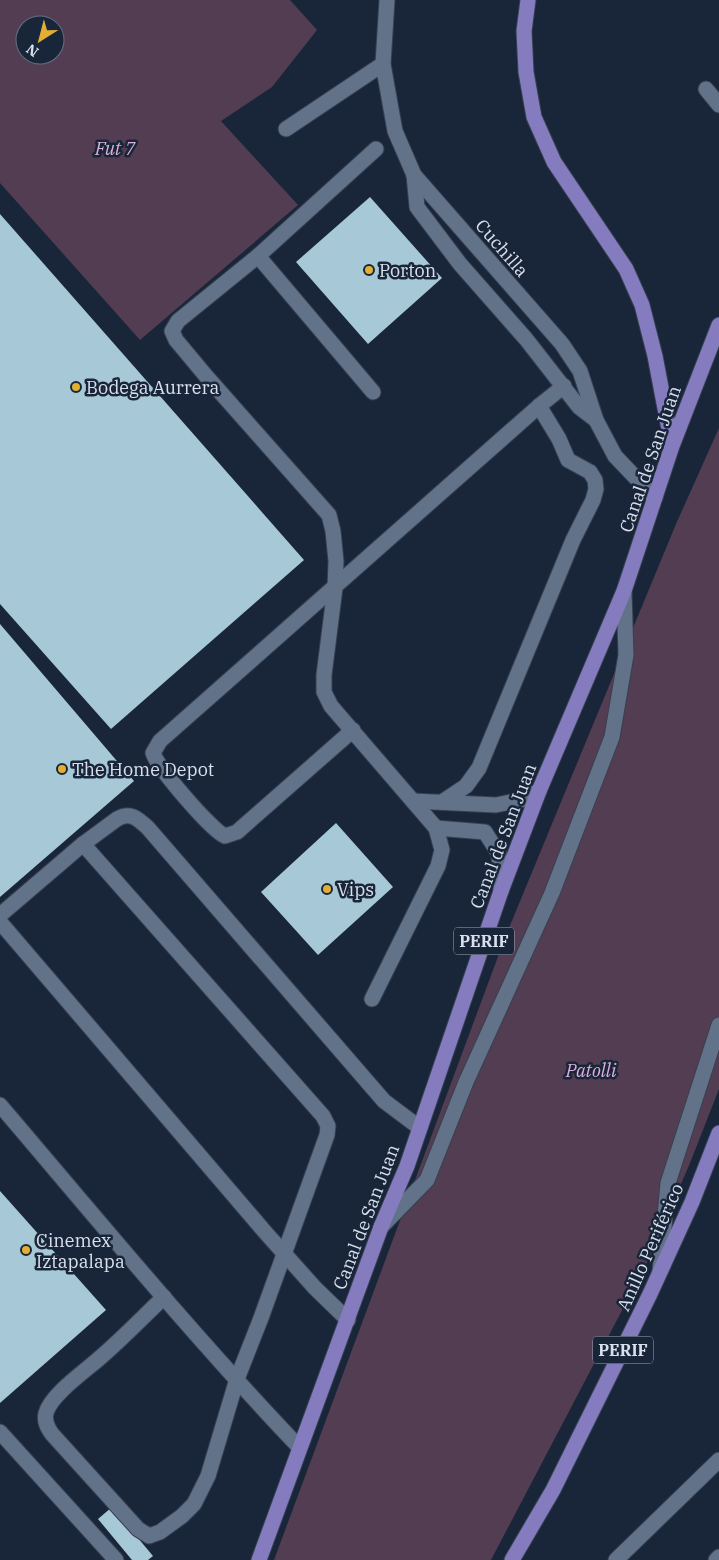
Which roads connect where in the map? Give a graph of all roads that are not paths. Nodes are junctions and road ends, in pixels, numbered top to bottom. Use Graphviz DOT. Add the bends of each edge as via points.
graph roads {
  1 [pos="387,0"];
  2 [pos="528,0"];
  3 [pos="383,64"];
  4 [pos="706,89"];
  5 [pos="719,105"];
  6 [pos="286,130"];
  7 [pos="376,149"];
  8 [pos="414,175"];
  9 [pos="258,256"];
  10 [pos="719,325"];
  11 [pos="719,351"];
  12 [pos="564,386"];
  13 [pos="373,392"];
  14 [pos="539,406"];
  15 [pos="686,409"];
  16 [pos="596,420"];
  17 [pos="672,446"];
  18 [pos="655,498"];
  19 [pos="335,588"];
  20 [pos="624,591"];
  21 [pos="353,730"];
  22 [pos="538,791"];
  23 [pos="414,802"];
  24 [pos="442,802"];
  25 [pos="436,828"];
  26 [pos="83,844"];
  27 [pos="501,891"];
  28 [pos="0,915"];
  29 [pos="0,922"];
  30 [pos="372,999"];
  31 [pos="719,1025"];
  32 [pos="0,1104"];
  33 [pos="420,1128"];
  34 [pos="719,1133"];
  35 [pos="381,1228"];
  36 [pos="284,1254"];
  37 [pos="659,1275"];
  38 [pos="164,1298"];
  39 [pos="348,1320"];
  40 [pos="237,1379"];
  41 [pos="0,1432"];
  42 [pos="300,1447"];
  43 [pos="719,1460"];
  44 [pos="719,1557"];
  45 [pos="116,1560"];
  46 [pos="259,1560"];
  47 [pos="512,1560"];
  48 [pos="616,1560"];
  49 [pos="716,1560"];
  1 -- 3 [label="street, Cuchilla"];
  2 -- 17 [label="main road" via="524,32 526,72 534,117 554,162 626,269 642,305"];
  3 -- 6 [label="street"];
  3 -- 8 [label="street, Cuchilla" via="395,131"];
  4 -- 5 [label="street"];
  7 -- 9 [label="street"];
  8 -- 12 [label="street" via="417,207 460,264"];
  8 -- 16 [label="street, Cuchilla" via="562,344 580,371"];
  9 -- 13 [label="street"];
  9 -- 19 [label="street" via="178,321 172,331 173,336 329,515 335,544"];
  10 -- 15 [label="main road, Canal de San Juan / PERIF"];
  11 -- 15 [label="main road"];
  12 -- 14 [label="street"];
  12 -- 16 [label="street" via="580,408"];
  14 -- 19 [label="street"];
  14 -- 24 [label="street" via="568,460 590,472 596,489 479,768 466,786"];
  15 -- 17 [label="main road, Canal de San Juan / PERIF"];
  16 -- 18 [label="street, Cuchilla" via="615,456"];
  17 -- 18 [label="main road, Canal de San Juan / PERIF"];
  18 -- 20 [label="main road, Canal de San Juan / PERIF"];
  19 -- 21 [label="street" via="324,692 331,706"];
  19 -- 21 [label="street" via="160,742 153,753 185,795 225,836 237,832"];
  20 -- 22 [label="main road, Canal de San Juan / PERIF"];
  20 -- 35 [label="street" via="626,655 612,737 552,893 466,1082 427,1180"];
  21 -- 23 [label="street"];
  22 -- 24 [label="street" via="521,800 496,804"];
  22 -- 27 [label="main road, Canal de San Juan / PERIF"];
  23 -- 24 [label="street"];
  23 -- 25 [label="street"];
  25 -- 27 [label="street" via="485,832 499,854"];
  25 -- 30 [label="street" via="442,850 438,866"];
  26 -- 28 [label="street"];
  26 -- 33 [label="street" via="123,816 137,818 384,1100"];
  26 -- 36 [label="street" via="328,1126"];
  27 -- 33 [label="main road, Canal de San Juan / PERIF"];
  29 -- 36 [label="street"];
  31 -- 37 [label="street" via="668,1182"];
  32 -- 38 [label="street"];
  33 -- 35 [label="main road, Canal de San Juan / PERIF"];
  34 -- 37 [label="main road, Anillo Periférico / PERIF"];
  35 -- 39 [label="main road, Canal de San Juan / PERIF"];
  36 -- 39 [label="street"];
  36 -- 40 [label="street"];
  37 -- 47 [label="main road, Anillo Periférico / PERIF" via="554,1490"];
  38 -- 40 [label="street"];
  38 -- 40 [label="street" via="66,1387 50,1405 45,1419 52,1434 138,1529 149,1536 160,1532 194,1504 208,1476"];
  39 -- 42 [label="main road, Canal de San Juan / PERIF"];
  40 -- 42 [label="street"];
  41 -- 45 [label="street"];
  42 -- 46 [label="main road, Canal de San Juan / PERIF"];
  43 -- 48 [label="street"];
  44 -- 49 [label="street"];
}
